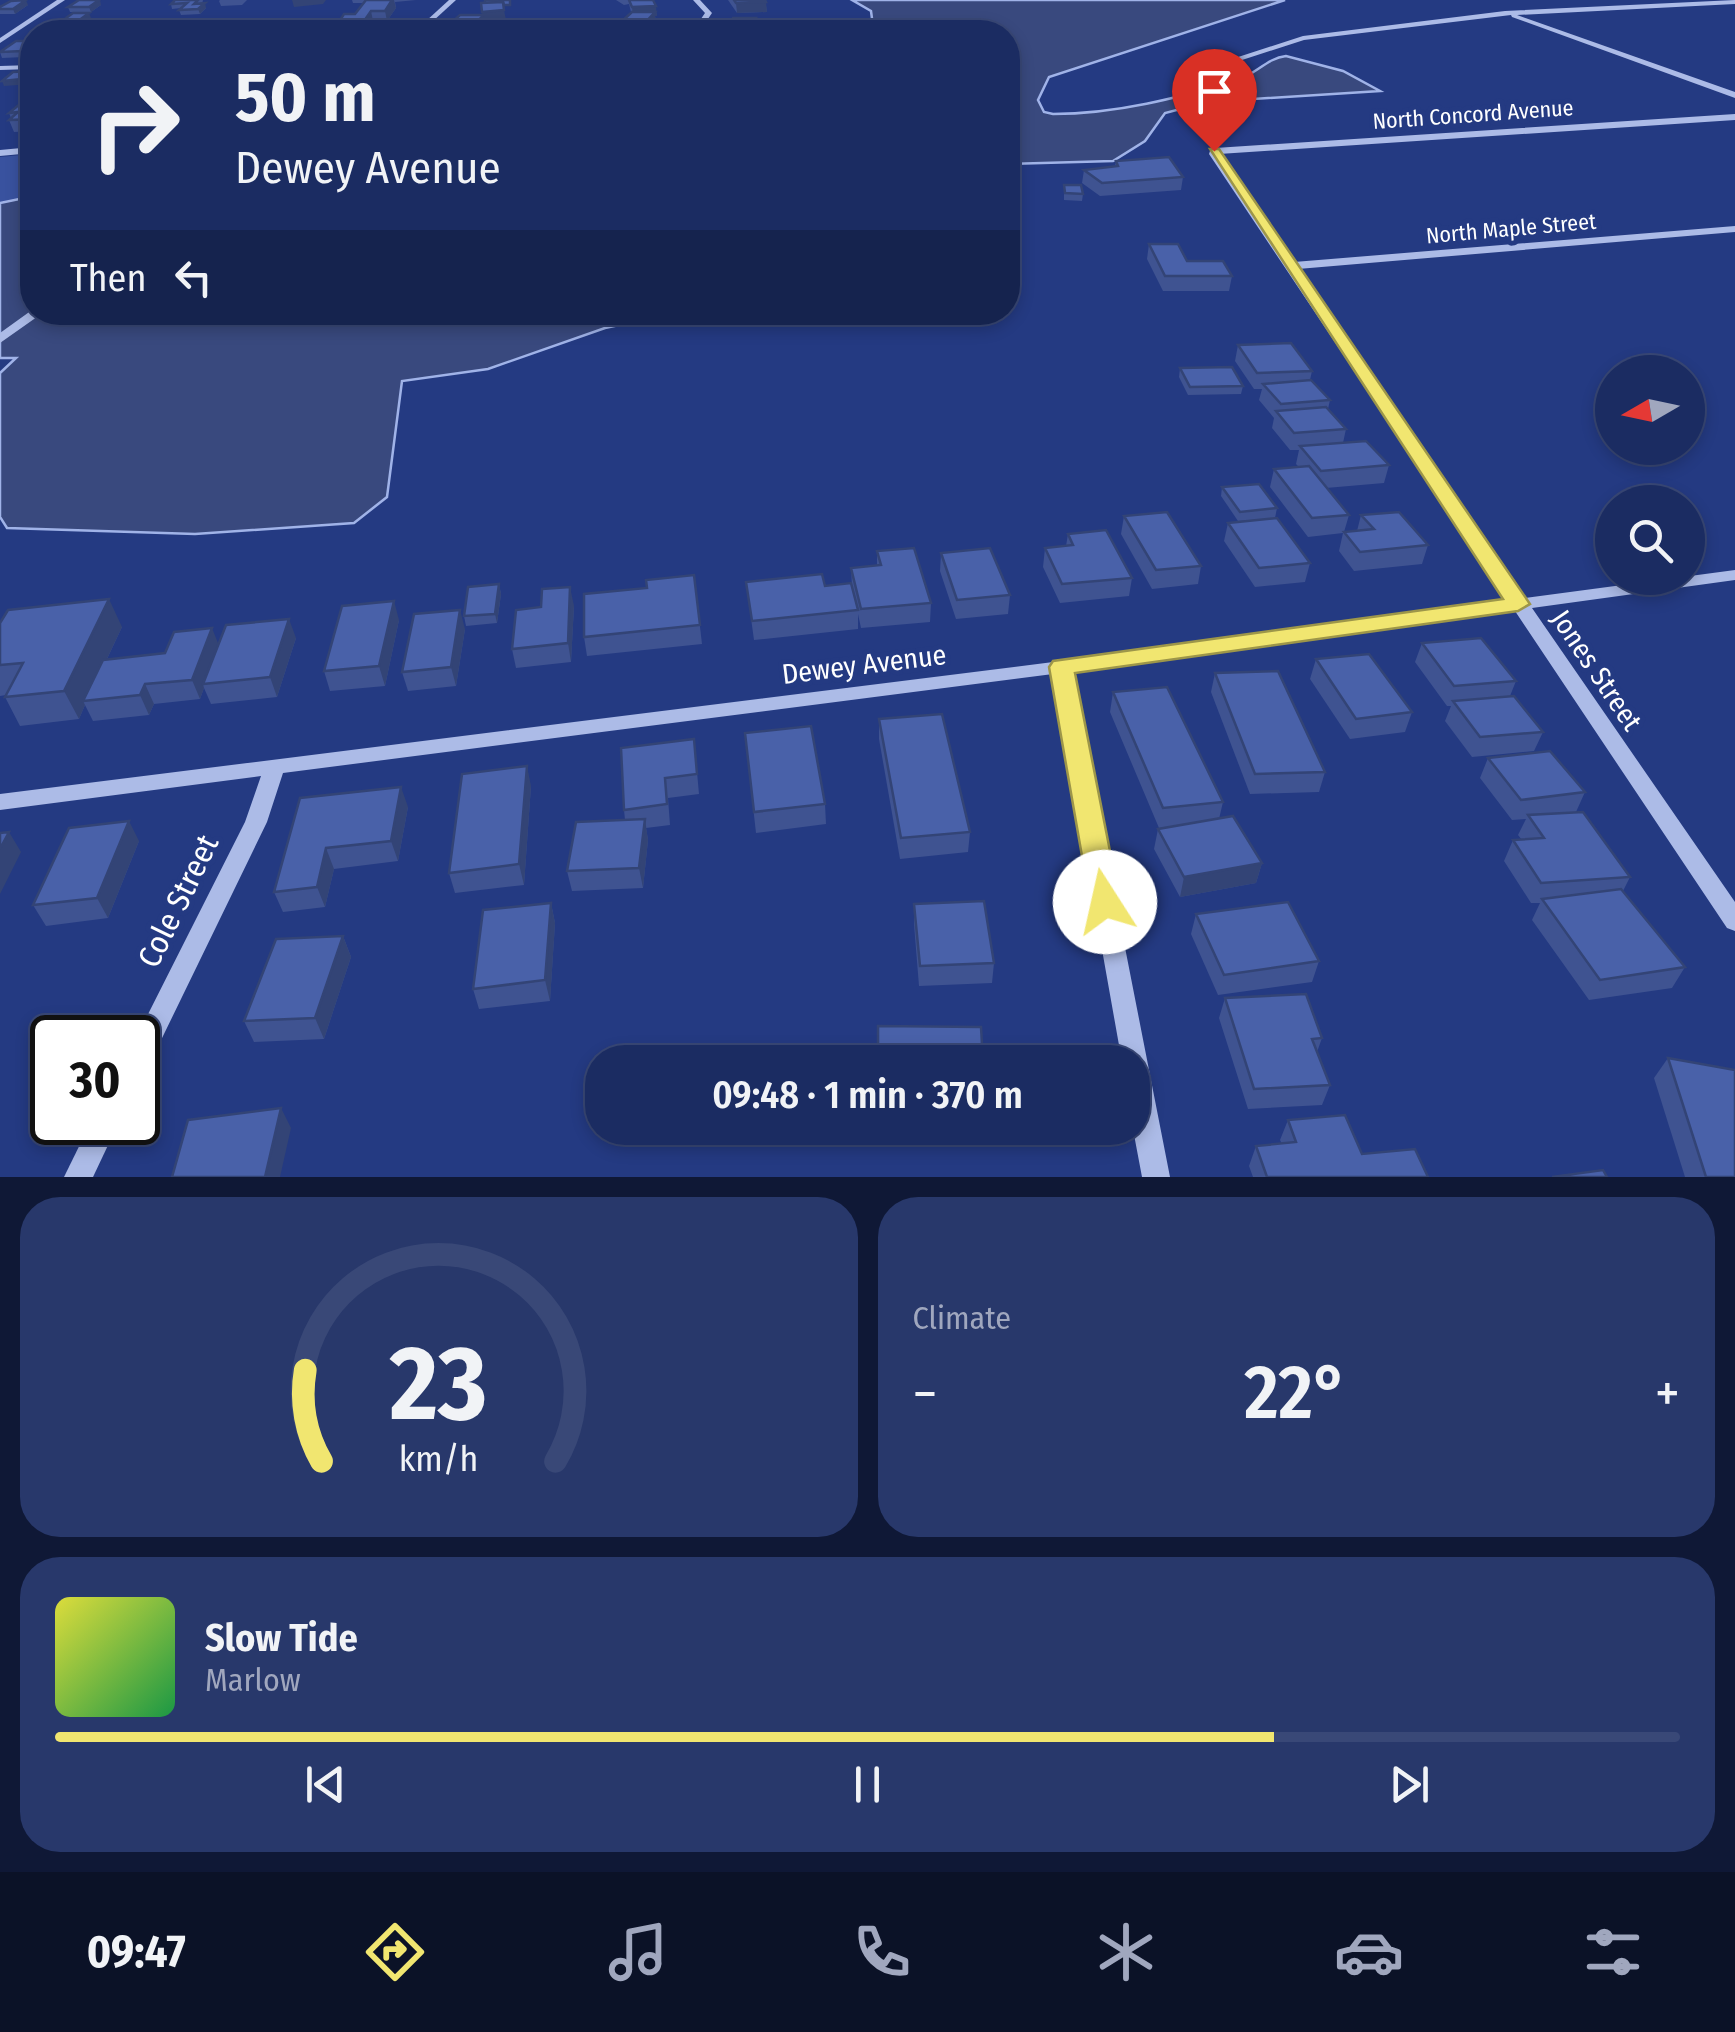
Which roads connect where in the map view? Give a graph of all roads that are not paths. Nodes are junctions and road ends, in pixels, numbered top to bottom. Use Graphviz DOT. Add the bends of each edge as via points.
graph roads {
  1 [pos="62,0"];
  2 [pos="453,0"];
  3 [pos="696,0"];
  4 [pos="1735,5"];
  5 [pos="1505,13"];
  6 [pos="32,20"];
  7 [pos="430,20"];
  8 [pos="705,20"];
  9 [pos="1196,72"];
  10 [pos="1735,94"];
  11 [pos="1735,117"];
  12 [pos="1214,151"];
  13 [pos="1735,229"];
  14 [pos="1291,266"];
  15 [pos="1735,575"];
  16 [pos="1518,604"];
  17 [pos="1061,667"];
  18 [pos="274,770"];
  19 [pos="0,802"];
  20 [pos="1735,921"];
  21 [pos="160,1016"];
  22 [pos="94,1145"];
  23 [pos="78,1177"];
  24 [pos="1156,1177"];
  1 -- 6 [label="street"];
  2 -- 7 [label="street"];
  3 -- 8 [label="street" via="709,14"];
  4 -- 5 [label="street"];
  5 -- 9 [label="street" via="1294,40"];
  5 -- 10 [label="street"];
  11 -- 12 [label="street, North Concord Avenue"];
  12 -- 14 [label="street, Jones Street"];
  13 -- 14 [label="street, North Maple Street"];
  14 -- 16 [label="street, Jones Street"];
  15 -- 16 [label="street, Dewey Avenue"];
  16 -- 17 [label="street, Dewey Avenue"];
  16 -- 20 [label="street, Jones Street"];
  17 -- 18 [label="street, Dewey Avenue"];
  17 -- 24 [label="street"];
  18 -- 19 [label="street, Dewey Avenue"];
  18 -- 21 [label="street, Cole Street" via="256,822"];
  22 -- 23 [label="street"];
}
